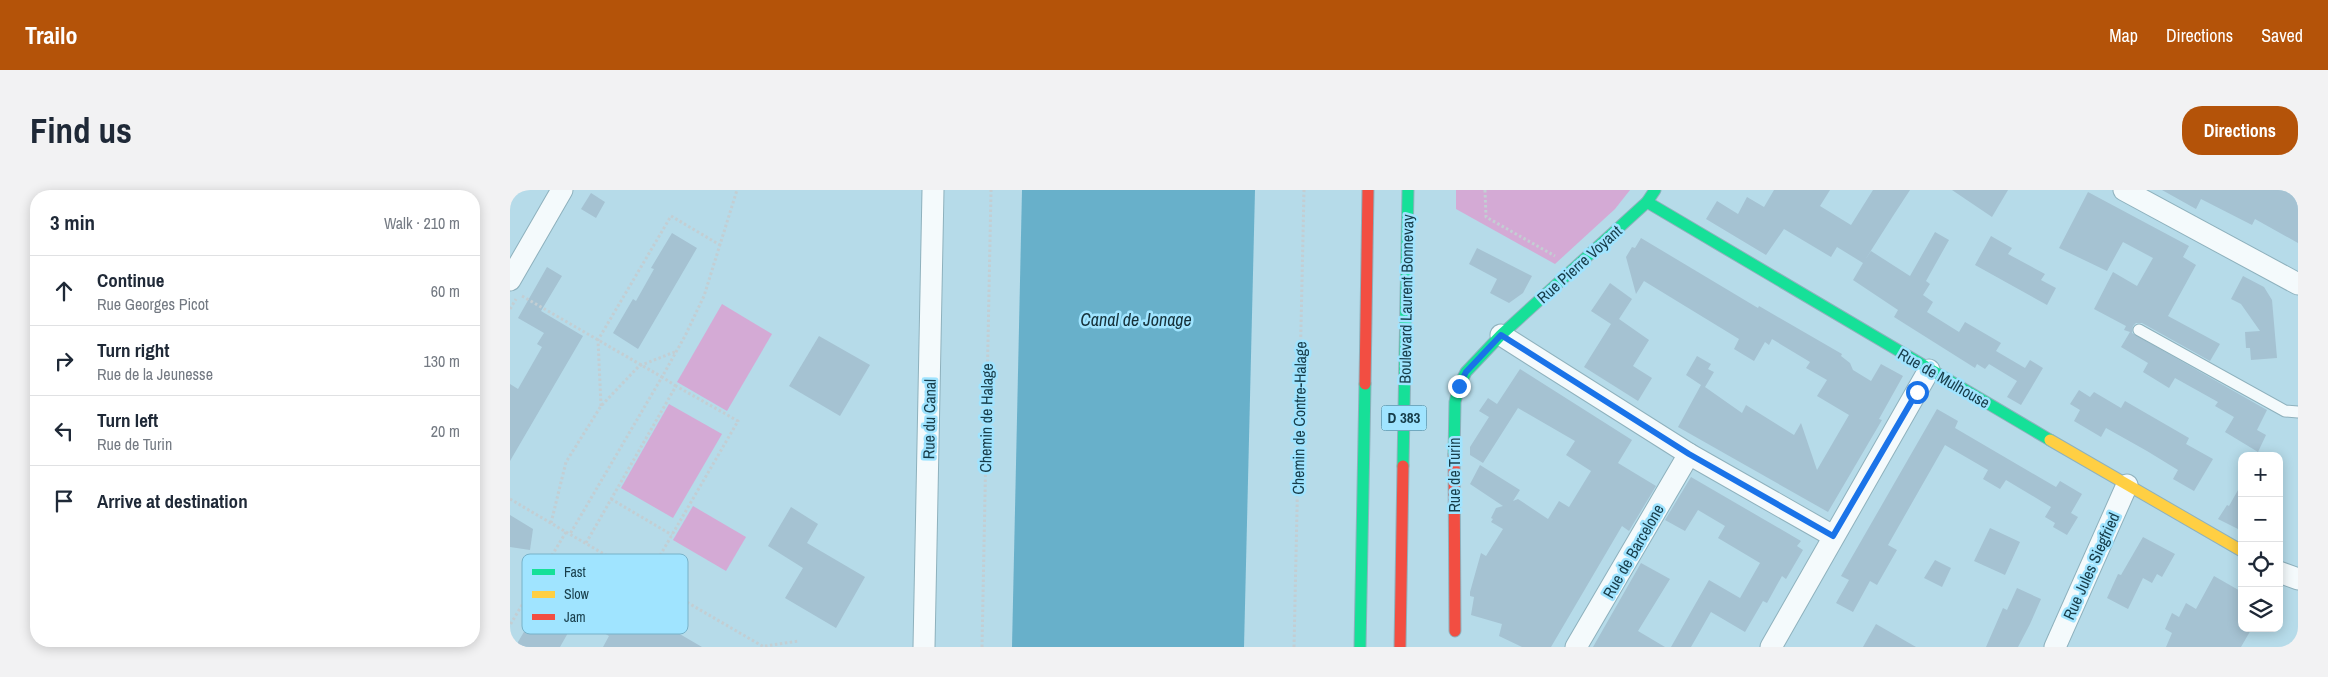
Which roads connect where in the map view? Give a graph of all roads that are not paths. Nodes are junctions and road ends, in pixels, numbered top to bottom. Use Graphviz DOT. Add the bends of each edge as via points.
graph roads {
  1 [pos="562,190"];
  2 [pos="933,190"];
  3 [pos="1368,190"];
  4 [pos="1408,190"];
  5 [pos="1655,190"];
  6 [pos="2124,190"];
  7 [pos="1647,202"];
  8 [pos="2298,284"];
  9 [pos="514,287"];
  10 [pos="2139,330"];
  11 [pos="1501,335"];
  12 [pos="1929,370"];
  13 [pos="2298,412"];
  14 [pos="1689,454"];
  15 [pos="2128,485"];
  16 [pos="1833,536"];
  17 [pos="2238,549"];
  18 [pos="2283,574"];
  19 [pos="2298,580"];
  20 [pos="1455,631"];
  21 [pos="924,647"];
  22 [pos="1360,647"];
  23 [pos="1400,647"];
  24 [pos="1576,647"];
  25 [pos="1771,647"];
  26 [pos="2055,647"];
  1 -- 9 [label="street"];
  2 -- 21 [label="street, Rue du Canal"];
  3 -- 22 [label="main road, D 383"];
  4 -- 23 [label="main road, Boulevard Laurent Bonnevay / D 383"];
  5 -- 7 [label="main road, Rue Pierre Voyant"];
  6 -- 8 [label="street"];
  7 -- 11 [label="main road, Rue Pierre Voyant"];
  7 -- 12 [label="main road, Rue de Mulhouse"];
  10 -- 13 [label="lane" via="2285,412"];
  11 -- 14 [label="street"];
  11 -- 20 [label="main road, Rue de Turin" via="1466,372 1455,402"];
  12 -- 15 [label="main road, Rue de Mulhouse"];
  12 -- 16 [label="street"];
  14 -- 16 [label="street"];
  14 -- 24 [label="street, Rue de Barcelone"];
  15 -- 17 [label="main road, Rue de Mulhouse"];
  15 -- 26 [label="street, Rue Jules Siegfried"];
  16 -- 25 [label="street"];
  18 -- 19 [label="street"];
}
